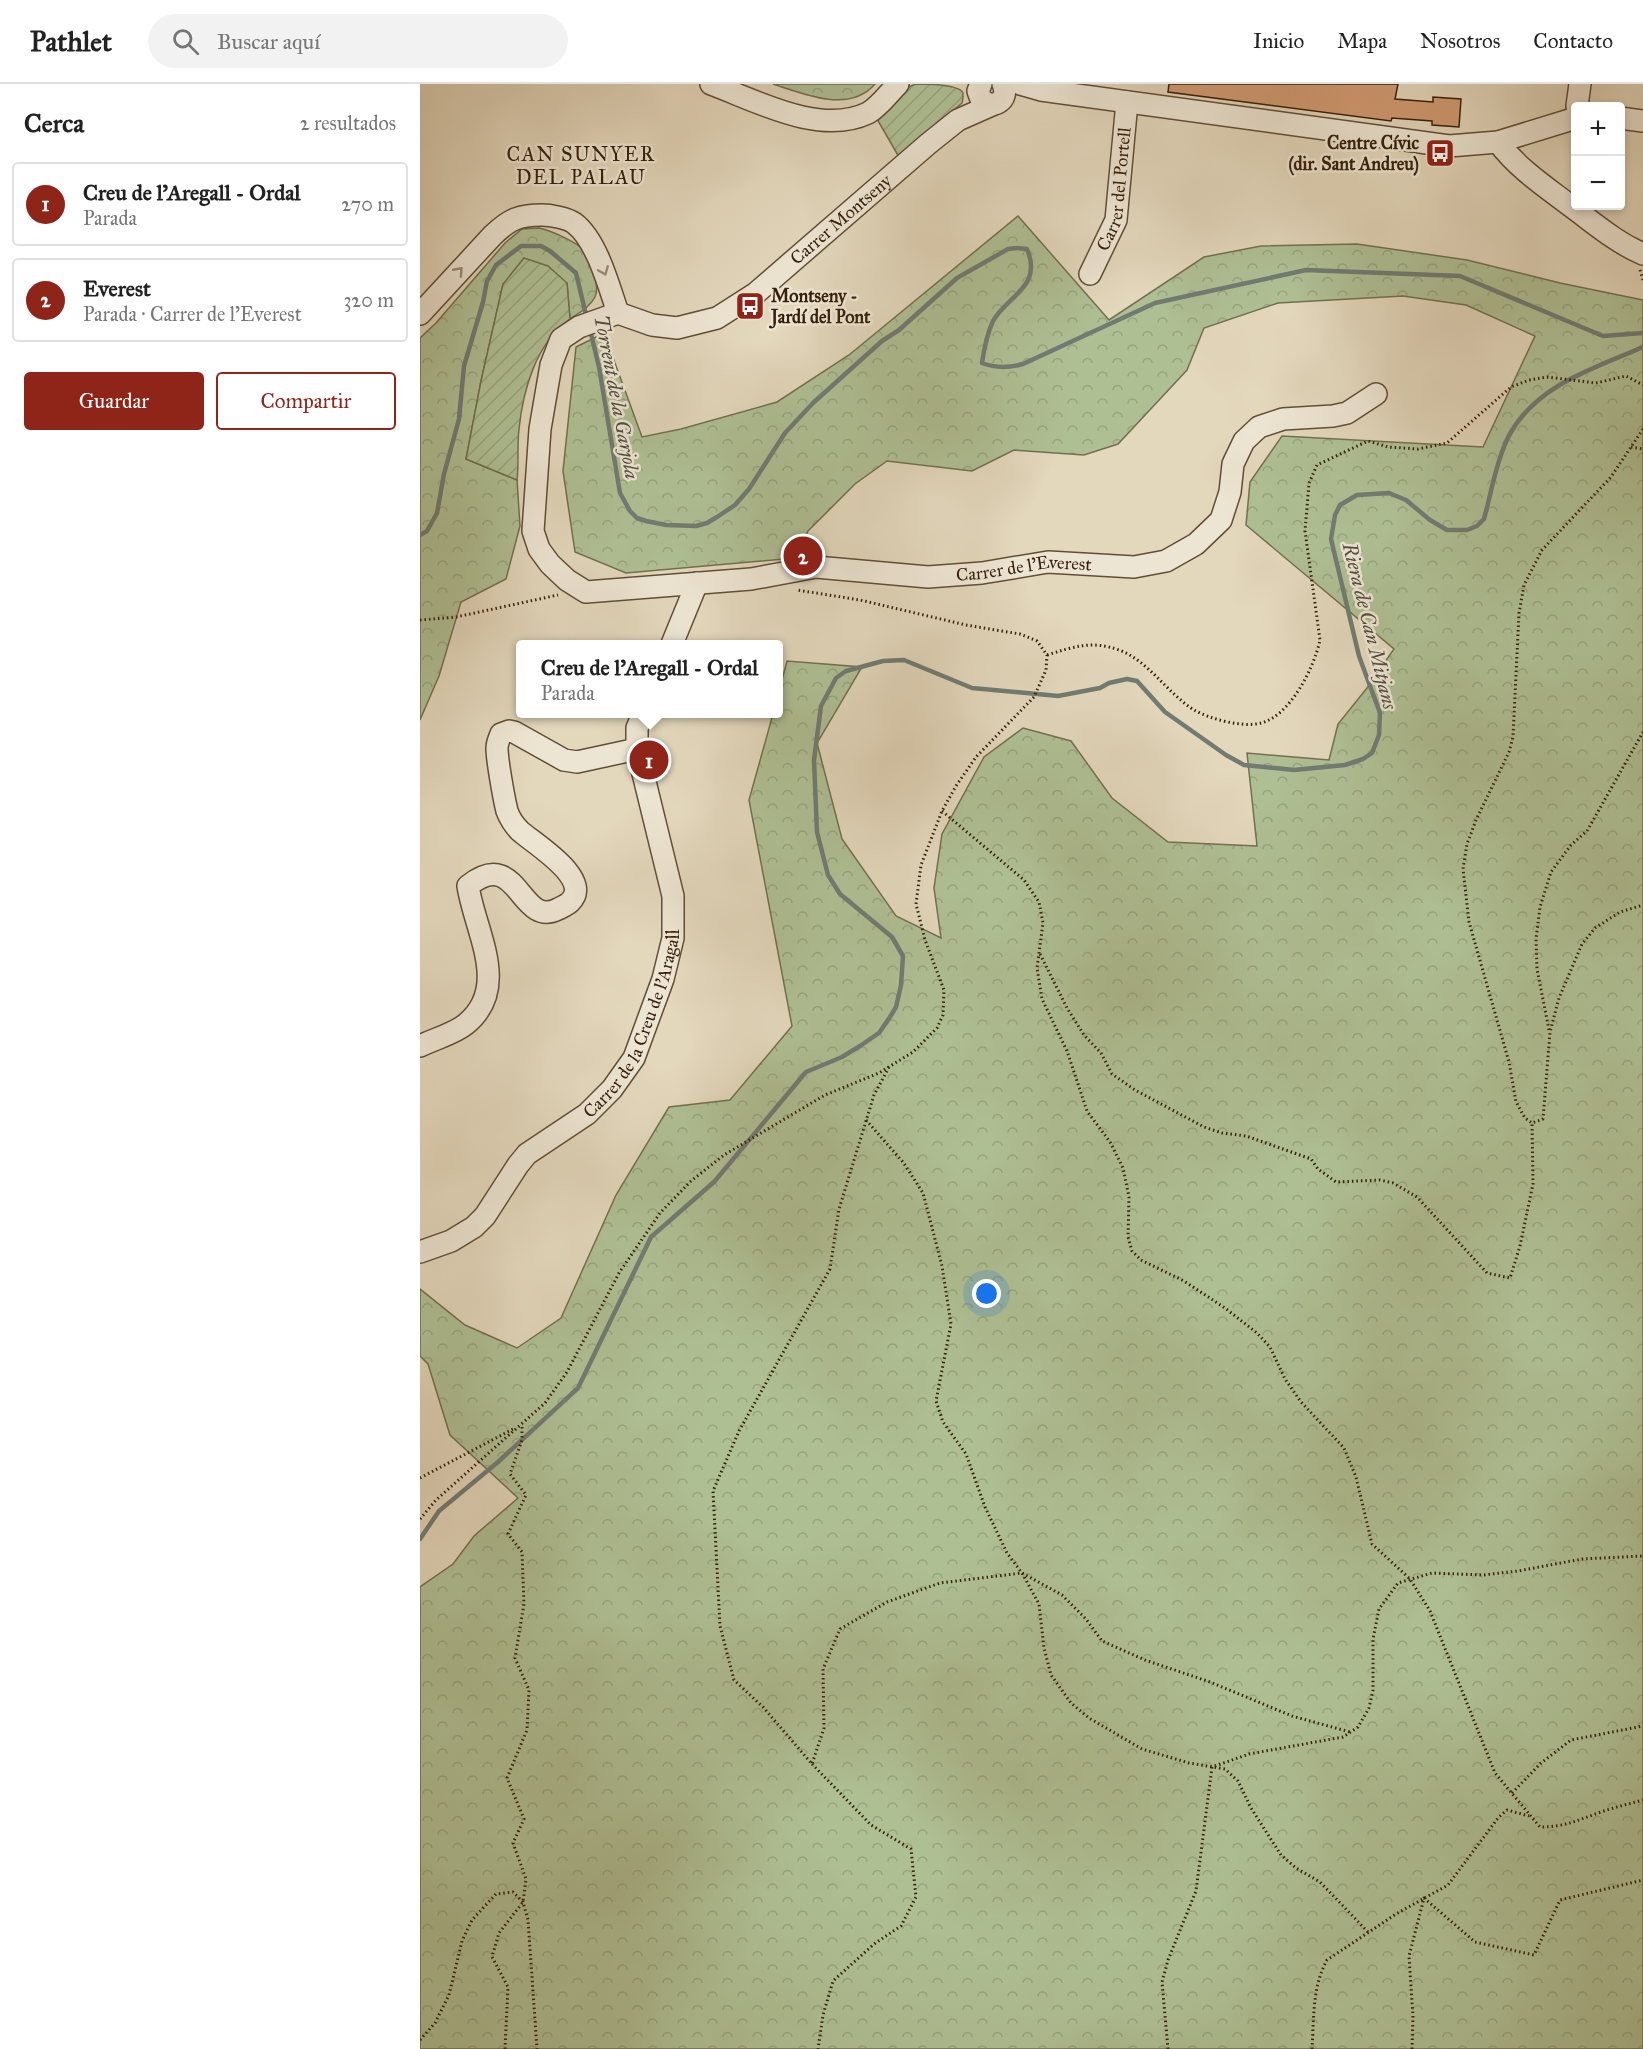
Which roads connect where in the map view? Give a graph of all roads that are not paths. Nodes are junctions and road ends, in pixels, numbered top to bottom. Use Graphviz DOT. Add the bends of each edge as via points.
graph roads {
  1 [pos="711,84"];
  2 [pos="898,84"];
  3 [pos="1020,84"];
  4 [pos="1580,84"];
  5 [pos="1041,90"];
  6 [pos="987,92"];
  7 [pos="1127,102"];
  8 [pos="1578,102"];
  9 [pos="1571,119"];
  10 [pos="1625,119"];
  11 [pos="1643,121"];
  12 [pos="1498,142"];
  13 [pos="1643,254"];
  14 [pos="1090,274"];
  15 [pos="420,314"];
  16 [pos="618,314"];
  17 [pos="1376,394"];
  18 [pos="697,583"];
  19 [pos="674,640"];
  20 [pos="641,718"];
  21 [pos="637,749"];
  22 [pos="420,1046"];
  23 [pos="420,1252"];
  1 -- 2 [label="street" via="792,115 819,121 846,120 869,112"];
  3 -- 5 [label="street"];
  4 -- 8 [label="street"];
  5 -- 6 [label="street"];
  5 -- 7 [label="street"];
  6 -- 16 [label="street, Carrer Montseny" via="967,105 958,120 756,293 717,318 677,328"];
  7 -- 12 [label="street" via="1449,146"];
  7 -- 14 [label="street, Carrer del Portell" via="1116,220"];
  9 -- 12 [label="street"];
  10 -- 11 [label="street"];
  12 -- 13 [label="street" via="1510,159 1541,184 1609,235"];
  15 -- 16 [label="street, one-way" via="493,235 506,223 524,215 548,215 573,222 590,242 604,269"];
  16 -- 18 [label="street, Carrer de l'Everest" via="579,327 561,339 551,365 540,429 533,531 550,564 586,592"];
  17 -- 18 [label="street, Carrer de l'Everest" via="1347,413 1283,419 1259,427 1244,441 1233,464 1221,520 1196,544 1166,561 1134,567 1048,562 928,577 816,567 751,579"];
  18 -- 19 [label="street"];
  20 -- 21 [label="street, Carrer de la Creu de l'Aragall"];
  21 -- 22 [label="street" via="577,762 564,760 514,732 501,734 497,748 508,813 519,830 565,868 575,893 571,902 547,913 536,911 507,878 496,874 480,876 468,886 488,961 488,989 480,1008 465,1025"];
  21 -- 23 [label="street, Carrer de la Creu de l'Aragall" via="673,896 673,938 663,980 634,1058 612,1089 587,1114 527,1154 474,1227 450,1242"];
}
